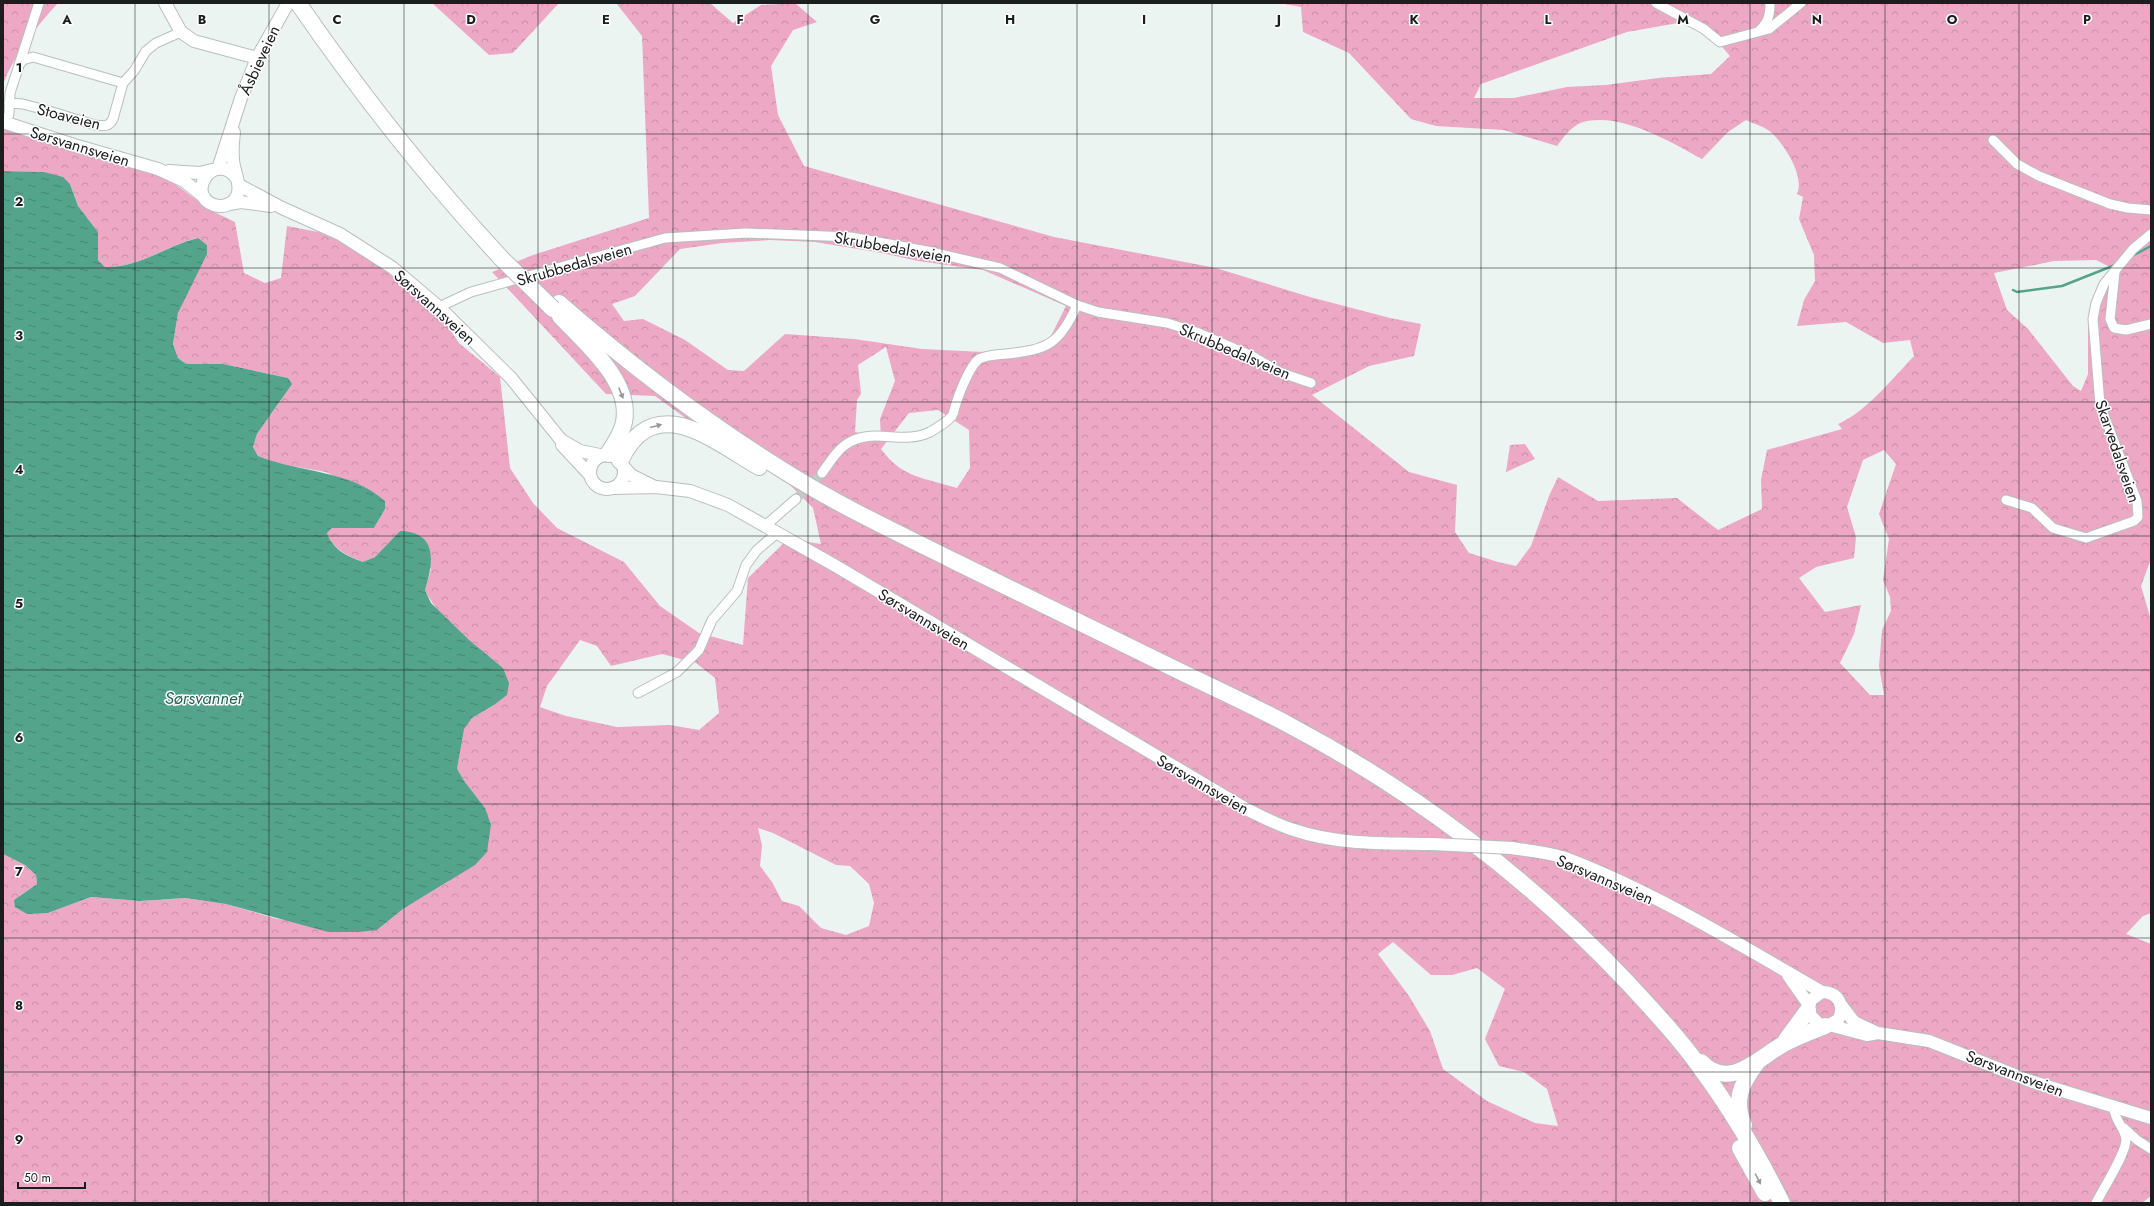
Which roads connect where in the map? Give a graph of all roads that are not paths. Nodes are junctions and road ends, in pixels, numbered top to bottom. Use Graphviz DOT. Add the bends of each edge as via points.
graph roads {
  1 [pos="39,3"];
  2 [pos="165,3"];
  3 [pos="298,3"];
  4 [pos="1656,3"];
  5 [pos="1770,3"];
  6 [pos="1801,3"];
  7 [pos="181,32"];
  8 [pos="1758,32"];
  9 [pos="257,58"];
  10 [pos="19,64"];
  11 [pos="123,83"];
  12 [pos="10,103"];
  13 [pos="235,119"];
  14 [pos="4,122"];
  15 [pos="1993,140"];
  16 [pos="158,170"];
  17 [pos="215,170"];
  18 [pos="238,182"];
  19 [pos="204,197"];
  20 [pos="229,204"];
  21 [pos="282,208"];
  22 [pos="2151,210"];
  23 [pos="2151,234"];
  24 [pos="2116,268"];
  25 [pos="1077,305"];
  26 [pos="556,306"];
  27 [pos="438,307"];
  28 [pos="2151,324"];
  29 [pos="1311,383"];
  30 [pos="561,440"];
  31 [pos="613,459"];
  32 [pos="764,469"];
  33 [pos="822,473"];
  34 [pos="589,474"];
  35 [pos="656,487"];
  36 [pos="613,488"];
  37 [pos="796,499"];
  38 [pos="2006,500"];
  39 [pos="765,526"];
  40 [pos="777,533"];
  41 [pos="638,693"];
  42 [pos="1787,974"];
  43 [pos="1822,992"];
  44 [pos="1842,1006"];
  45 [pos="1809,1008"];
  46 [pos="1665,1022"];
  47 [pos="1827,1026"];
  48 [pos="1878,1033"];
  49 [pos="1782,1045"];
  50 [pos="1757,1062"];
  51 [pos="2114,1108"];
  52 [pos="2151,1118"];
  53 [pos="2122,1127"];
  54 [pos="2151,1149"];
  55 [pos="1762,1163"];
  56 [pos="1770,1203"];
  57 [pos="1782,1203"];
  58 [pos="2096,1203"];
  1 -- 10 [label="street"];
  2 -- 7 [label="main road"];
  3 -- 9 [label="main road, Åsbieveien"];
  3 -- 26 [label="highway, bridge" via="361,92 445,197"];
  4 -- 8 [label="street" via="1704,29 1720,42"];
  5 -- 8 [label="street" via="1770,16"];
  6 -- 8 [label="street" via="1769,29"];
  7 -- 9 [label="main road" via="194,41"];
  7 -- 11 [label="street, Stoaveien" via="156,43 146,51"];
  9 -- 13 [label="main road, Åsbieveien"];
  10 -- 11 [label="street" via="33,57"];
  10 -- 12 [label="street" via="10,92"];
  11 -- 12 [label="street, Stoaveien" via="113,119 106,126 23,104"];
  12 -- 14 [label="street"];
  13 -- 17 [label="main road, Åsbieveien"];
  13 -- 18 [label="main road, Åsbieveien" via="233,159"];
  14 -- 16 [label="main road, Sørsvannsveien" via="74,146"];
  15 -- 22 [label="street" via="2017,164 2039,176 2110,204"];
  16 -- 17 [label="main road, Sørsvannsveien" via="200,173"];
  16 -- 19 [label="main road, Sørsvannsveien" via="184,181"];
  17 -- 18 [label="main road" via="229,171"];
  17 -- 19 [label="main road" via="203,179"];
  18 -- 20 [label="main road" via="237,196"];
  18 -- 21 [label="main road, Sørsvannsveien"];
  19 -- 20 [label="main road" via="216,206"];
  20 -- 21 [label="main road, Sørsvannsveien" via="241,202"];
  21 -- 27 [label="main road, Sørsvannsveien" via="355,243 393,268"];
  23 -- 24 [label="street, Skarvedalsveien"];
  24 -- 28 [label="street" via="2111,324 2118,330"];
  24 -- 38 [label="street, Skarvedalsveien" via="2098,296 2093,319 2100,405 2137,500 2138,517 2134,521 2086,538 2078,537 2054,528 2032,508"];
  25 -- 27 [label="street, Skrubbedalsveien" via="1000,268 927,251 851,237 746,233 665,238 471,292"];
  25 -- 29 [label="street, Skrubbedalsveien" via="1098,312 1167,323 1196,332 1254,357 1279,372"];
  25 -- 33 [label="street" via="1065,328 1047,346 1034,351 986,356 978,360 968,375 953,414 938,427 918,436 866,436 850,442 839,451"];
  26 -- 31 [label="highway, one-way" via="613,374 624,401 624,423"];
  26 -- 32 [label="highway" via="642,384"];
  26 -- 46 [label="highway" via="725,433 791,475 861,515 1290,725 1380,778 1470,840 1546,902 1608,961"];
  27 -- 30 [label="main road, Sørsvannsveien" via="511,378"];
  30 -- 31 [label="main road, Sørsvannsveien" via="580,450"];
  30 -- 34 [label="main road, Sørsvannsveien" via="561,444"];
  31 -- 32 [label="highway, one-way" via="646,429 660,424 673,424 688,427"];
  31 -- 34 [label="main road" via="592,463"];
  31 -- 35 [label="main road, Sørsvannsveien" via="631,475"];
  31 -- 36 [label="main road" via="624,471 622,481"];
  32 -- 56 [label="highway, one-way" via="852,520 1280,730 1371,782 1458,840 1536,904 1625,991 1693,1074 1750,1164"];
  34 -- 36 [label="main road" via="598,487"];
  35 -- 36 [label="main road, Sørsvannsveien"];
  35 -- 39 [label="main road, Sørsvannsveien" via="699,493"];
  37 -- 39 [label="street"];
  39 -- 40 [label="main road, Sørsvannsveien"];
  40 -- 41 [label="street" via="757,550 746,565 737,591 712,620 699,650 677,672"];
  40 -- 42 [label="main road, Sørsvannsveien, bridge" via="1246,809 1293,830 1346,841 1512,848 1564,858 1626,885 1730,938"];
  42 -- 43 [label="main road, Sørsvannsveien"];
  42 -- 45 [label="main road, Sørsvannsveien"];
  43 -- 44 [label="main road" via="1837,997"];
  43 -- 45 [label="main road" via="1814,997"];
  44 -- 47 [label="main road" via="1838,1020"];
  44 -- 48 [label="main road, Sørsvannsveien" via="1854,1022"];
  45 -- 47 [label="main road" via="1816,1023"];
  45 -- 49 [label="highway" via="1795,1031"];
  46 -- 50 [label="highway" via="1708,1070 1720,1074 1737,1072"];
  46 -- 55 [label="highway" via="1704,1072"];
  47 -- 48 [label="main road, Sørsvannsveien" via="1867,1035"];
  47 -- 49 [label="highway"];
  48 -- 51 [label="main road, Sørsvannsveien" via="1929,1041 2030,1081"];
  49 -- 50 [label="highway"];
  50 -- 55 [label="highway" via="1740,1088 1738,1107"];
  51 -- 52 [label="main road, Sørsvannsveien"];
  51 -- 53 [label="street" via="2116,1121"];
  53 -- 54 [label="street"];
  53 -- 58 [label="street" via="2126,1142 2123,1152"];
  55 -- 57 [label="highway"];
}
